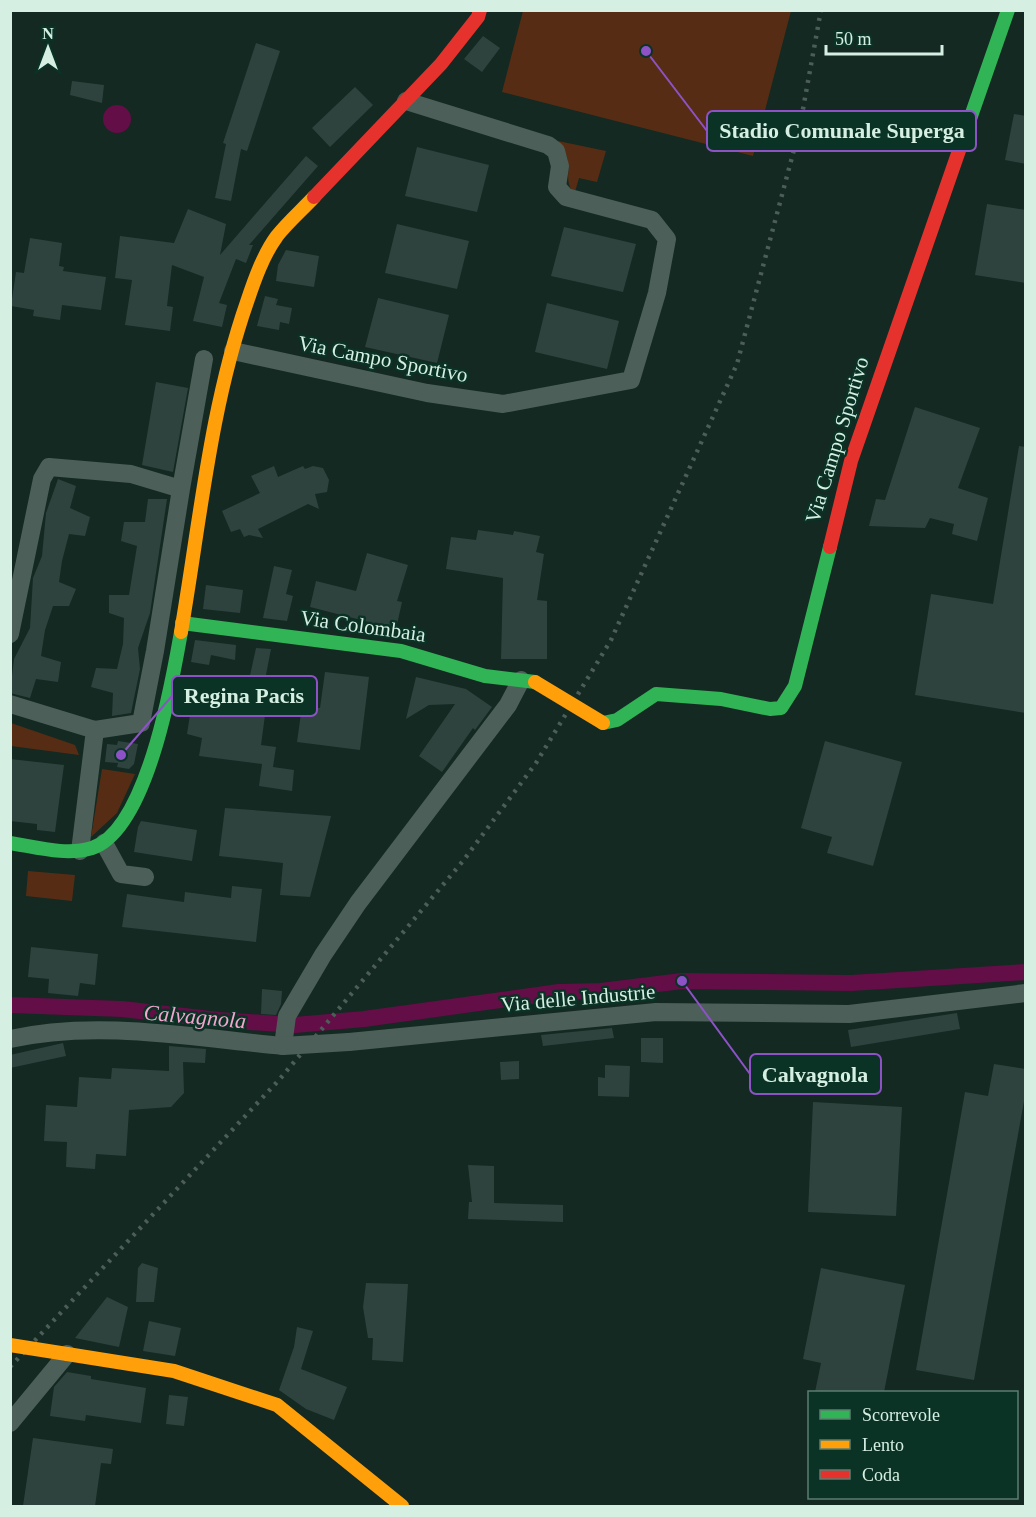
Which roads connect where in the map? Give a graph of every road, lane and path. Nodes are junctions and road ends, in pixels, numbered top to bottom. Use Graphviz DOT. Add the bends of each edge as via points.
graph roads {
  1 [pos="480,10"];
  2 [pos="1008,10"];
  3 [pos="406,101"];
  4 [pos="233,351"];
  5 [pos="204,359"];
  6 [pos="181,489"];
  7 [pos="182,623"];
  8 [pos="10,634"];
  9 [pos="528,681"];
  10 [pos="10,705"];
  11 [pos="95,730"];
  12 [pos="10,843"];
  13 [pos="104,843"];
  14 [pos="80,851"];
  15 [pos="145,877"];
  16 [pos="1026,993"];
  17 [pos="285,1031"];
  18 [pos="10,1039"];
  19 [pos="10,1345"];
  20 [pos="67,1354"];
  21 [pos="10,1423"];
  22 [pos="402,1506"];
  1 -- 3 [label="street" via="441,64"];
  2 -- 9 [label="street, Via Campo Sportivo, bridge" via="851,461 795,686 788,699 781,708 770,709 721,699 656,694 617,720 603,723"];
  3 -- 4 [label="street" via="276,237 260,264"];
  3 -- 4 [label="street, Via Campo Sportivo" via="548,145 556,151 560,166 557,186 566,197 652,220 657,226 667,239 657,293 631,380 503,404 426,393"];
  4 -- 7 [label="street" via="208,458"];
  5 -- 6 [label="street"];
  6 -- 8 [label="street" via="131,474 49,467 42,479"];
  6 -- 11 [label="street" via="141,723"];
  7 -- 9 [label="street, Via Colombaia" via="420,654 496,678"];
  7 -- 13 [label="street" via="172,689 144,779 128,814"];
  9 -- 17 [label="street" via="358,903"];
  10 -- 11 [label="street"];
  11 -- 14 [label="street"];
  12 -- 14 [label="street"];
  13 -- 14 [label="street"];
  13 -- 15 [label="street" via="121,874"];
  16 -- 17 [label="street, Via delle Industrie, bridge" via="849,1014 656,1012 349,1042"];
  17 -- 18 [label="street, Via delle Industrie" via="101,1030"];
  19 -- 20 [label="street, bridge"];
  20 -- 21 [label="street"];
  20 -- 22 [label="street" via="174,1371 277,1405"];
}
